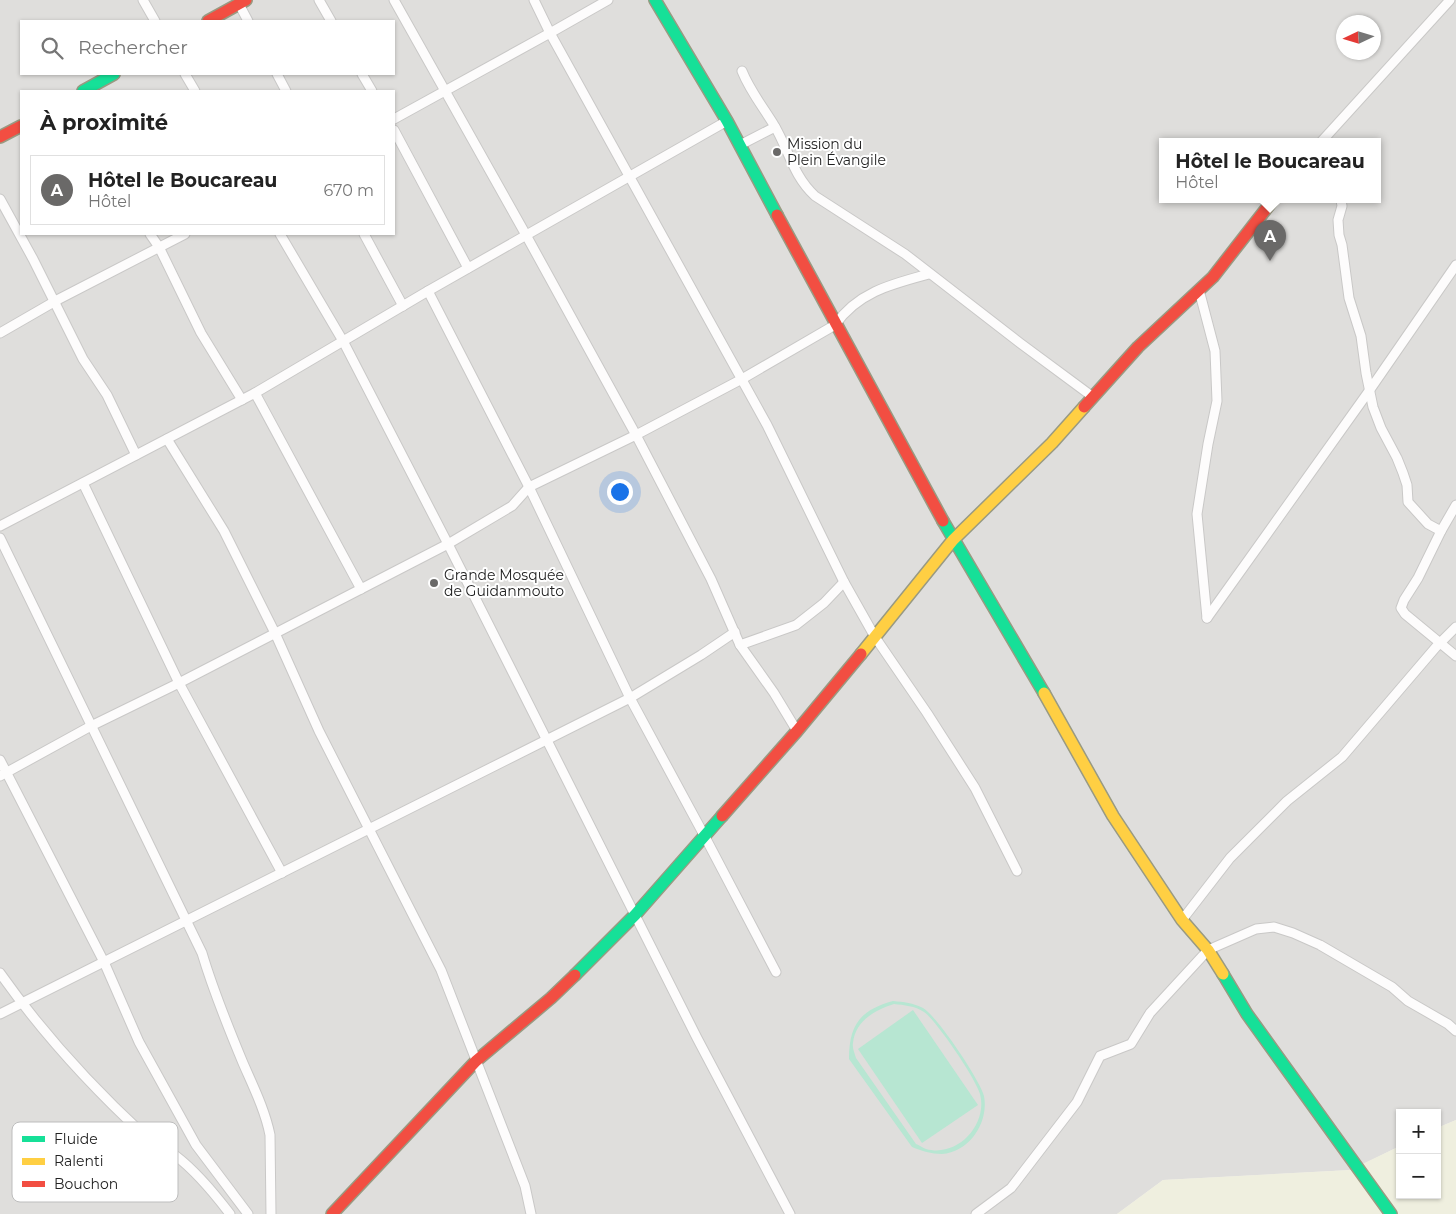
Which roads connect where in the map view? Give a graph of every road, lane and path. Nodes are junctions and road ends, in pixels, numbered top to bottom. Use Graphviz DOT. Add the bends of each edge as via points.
graph roads {
  1 [pos="144,0"];
  2 [pos="319,0"];
  3 [pos="394,0"];
  4 [pos="534,0"];
  5 [pos="608,0"];
  6 [pos="655,0"];
  7 [pos="1450,0"];
  8 [pos="243,2"];
  9 [pos="154,20"];
  10 [pos="210,20"];
  11 [pos="248,20"];
  12 [pos="330,20"];
  13 [pos="550,33"];
  14 [pos="742,71"];
  15 [pos="112,75"];
  16 [pos="186,75"];
  17 [pos="278,75"];
  18 [pos="363,75"];
  19 [pos="85,90"];
  20 [pos="194,90"];
  21 [pos="285,90"];
  22 [pos="371,90"];
  23 [pos="446,90"];
  24 [pos="395,117"];
  25 [pos="727,121"];
  26 [pos="20,127"];
  27 [pos="775,127"];
  28 [pos="395,132"];
  29 [pos="0,137"];
  30 [pos="1325,138"];
  31 [pos="740,146"];
  32 [pos="630,176"];
  33 [pos="0,199"];
  34 [pos="1272,203"];
  35 [pos="1342,203"];
  36 [pos="151,235"];
  37 [pos="183,235"];
  38 [pos="281,235"];
  39 [pos="365,235"];
  40 [pos="526,235"];
  41 [pos="159,247"];
  42 [pos="1456,265"];
  43 [pos="468,268"];
  44 [pos="929,274"];
  45 [pos="1199,290"];
  46 [pos="428,291"];
  47 [pos="54,301"];
  48 [pos="403,306"];
  49 [pos="834,324"];
  50 [pos="0,332"];
  51 [pos="343,341"];
  52 [pos="742,379"];
  53 [pos="1369,391"];
  54 [pos="255,393"];
  55 [pos="1093,398"];
  56 [pos="242,400"];
  57 [pos="636,435"];
  58 [pos="167,439"];
  59 [pos="136,455"];
  60 [pos="83,482"];
  61 [pos="529,487"];
  62 [pos="1456,505"];
  63 [pos="0,526"];
  64 [pos="1441,531"];
  65 [pos="0,538"];
  66 [pos="953,540"];
  67 [pos="448,544"];
  68 [pos="844,582"];
  69 [pos="361,589"];
  70 [pos="1456,627"];
  71 [pos="734,632"];
  72 [pos="275,633"];
  73 [pos="875,637"];
  74 [pos="1441,642"];
  75 [pos="740,646"];
  76 [pos="1456,656"];
  77 [pos="179,683"];
  78 [pos="630,698"];
  79 [pos="91,726"];
  80 [pos="796,731"];
  81 [pos="548,740"];
  82 [pos="0,760"];
  83 [pos="3,774"];
  84 [pos="369,829"];
  85 [pos="704,835"];
  86 [pos="1017,871"];
  87 [pos="282,874"];
  88 [pos="635,915"];
  89 [pos="1182,920"];
  90 [pos="188,921"];
  91 [pos="1208,950"];
  92 [pos="104,962"];
  93 [pos="776,972"];
  94 [pos="0,973"];
  95 [pos="22,1003"];
  96 [pos="0,1014"];
  97 [pos="1456,1031"];
  98 [pos="476,1061"];
  99 [pos="131,1122"];
  100 [pos="178,1158"];
  101 [pos="230,1214"];
  102 [pos="248,1214"];
  103 [pos="271,1214"];
  104 [pos="332,1214"];
  105 [pos="531,1214"];
  106 [pos="790,1214"];
  107 [pos="976,1214"];
  108 [pos="1391,1214"];
  1 -- 9 [label="street"];
  2 -- 12 [label="street"];
  3 -- 23 [label="street"];
  4 -- 13 [label="street"];
  5 -- 13 [label="street"];
  6 -- 25 [label="street"];
  7 -- 30 [label="street"];
  8 -- 10 [label="street"];
  8 -- 11 [label="street"];
  13 -- 23 [label="street"];
  13 -- 32 [label="street"];
  14 -- 27 [label="street"];
  15 -- 19 [label="street"];
  16 -- 20 [label="street"];
  17 -- 21 [label="street"];
  18 -- 22 [label="street"];
  23 -- 24 [label="street"];
  23 -- 40 [label="street"];
  25 -- 31 [label="street"];
  25 -- 32 [label="street"];
  26 -- 29 [label="street"];
  27 -- 31 [label="street"];
  27 -- 44 [label="street" via="804,186 905,254"];
  28 -- 43 [label="street"];
  31 -- 49 [label="street"];
  32 -- 40 [label="street"];
  32 -- 52 [label="street"];
  33 -- 47 [label="street"];
  34 -- 45 [label="street"];
  35 -- 53 [label="street" via="1338,235 1349,298 1361,336"];
  36 -- 41 [label="street"];
  37 -- 41 [label="street"];
  38 -- 51 [label="street"];
  39 -- 48 [label="street"];
  40 -- 43 [label="street"];
  40 -- 57 [label="street"];
  41 -- 47 [label="street"];
  41 -- 56 [label="street" via="201,333"];
  42 -- 53 [label="street"];
  43 -- 46 [label="street"];
  44 -- 49 [label="street" via="880,288 845,310"];
  44 -- 55 [label="street"];
  45 -- 53 [label="street" via="1215,351 1217,401 1197,514 1207,618"];
  45 -- 55 [label="street" via="1138,347"];
  46 -- 48 [label="street"];
  46 -- 61 [label="street"];
  47 -- 50 [label="street"];
  47 -- 59 [label="street" via="83,359 107,395"];
  48 -- 51 [label="street"];
  49 -- 52 [label="street"];
  49 -- 66 [label="street"];
  51 -- 54 [label="street"];
  51 -- 67 [label="street"];
  52 -- 57 [label="street"];
  52 -- 68 [label="street"];
  53 -- 64 [label="street" via="1381,428 1403,473 1408,502 1428,524"];
  54 -- 56 [label="street"];
  54 -- 69 [label="street"];
  55 -- 66 [label="street"];
  56 -- 58 [label="street"];
  57 -- 61 [label="street"];
  57 -- 71 [label="street" via="711,579"];
  58 -- 59 [label="street"];
  58 -- 72 [label="street" via="224,531"];
  59 -- 60 [label="street"];
  60 -- 63 [label="street"];
  60 -- 77 [label="street"];
  61 -- 67 [label="street" via="512,506"];
  61 -- 78 [label="street"];
  62 -- 64 [label="street"];
  64 -- 74 [label="street" via="1401,608 1410,619"];
  65 -- 79 [label="street"];
  66 -- 73 [label="street"];
  66 -- 89 [label="street" via="1113,816"];
  67 -- 69 [label="street"];
  67 -- 81 [label="street"];
  68 -- 73 [label="street"];
  68 -- 75 [label="street" via="796,625"];
  69 -- 72 [label="street"];
  70 -- 74 [label="street"];
  71 -- 75 [label="street"];
  71 -- 78 [label="street"];
  72 -- 77 [label="street"];
  72 -- 84 [label="street" via="318,731"];
  73 -- 80 [label="street"];
  73 -- 86 [label="street" via="975,788"];
  74 -- 76 [label="street"];
  74 -- 89 [label="street" via="1342,758 1288,801 1230,858"];
  75 -- 80 [label="street" via="774,693"];
  77 -- 79 [label="street"];
  77 -- 87 [label="street"];
  78 -- 81 [label="street"];
  78 -- 85 [label="street"];
  79 -- 83 [label="street"];
  79 -- 90 [label="street"];
  80 -- 85 [label="street"];
  81 -- 84 [label="street"];
  81 -- 88 [label="street"];
  82 -- 83 [label="street"];
  83 -- 92 [label="street"];
  84 -- 87 [label="street"];
  84 -- 98 [label="street" via="441,970"];
  85 -- 88 [label="street"];
  85 -- 93 [label="street"];
  87 -- 90 [label="street"];
  88 -- 98 [label="street" via="552,998"];
  88 -- 106 [label="street"];
  89 -- 91 [label="street"];
  90 -- 92 [label="street"];
  90 -- 103 [label="street" via="268,1123"];
  91 -- 97 [label="street" via="1256,929 1274,928 1293,933 1392,987"];
  91 -- 107 [label="street" via="1150,1013 1132,1044 1100,1056 1077,1102 1011,1188"];
  91 -- 108 [label="street" via="1247,1014"];
  92 -- 95 [label="street"];
  92 -- 102 [label="street" via="139,1042 196,1145"];
  94 -- 95 [label="street"];
  95 -- 96 [label="street"];
  95 -- 99 [label="street" via="85,1077"];
  98 -- 104 [label="street"];
  98 -- 105 [label="street" via="525,1186"];
  100 -- 101 [label="street"];
}
